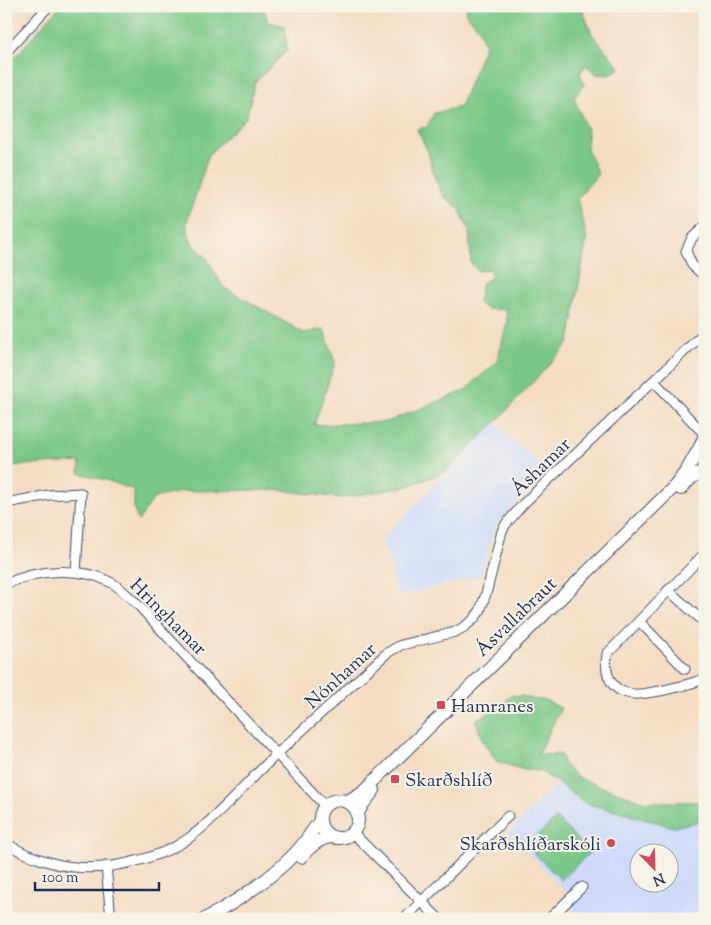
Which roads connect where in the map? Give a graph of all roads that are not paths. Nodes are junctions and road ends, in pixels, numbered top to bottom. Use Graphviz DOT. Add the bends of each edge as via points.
graph roads {
  1 [pos="49,6"];
  2 [pos="6,52"];
  3 [pos="705,226"];
  4 [pos="705,278"];
  5 [pos="705,332"];
  6 [pos="654,381"];
  7 [pos="703,439"];
  8 [pos="705,460"];
  9 [pos="705,470"];
  10 [pos="6,504"];
  11 [pos="705,553"];
  12 [pos="76,572"];
  13 [pos="6,584"];
  14 [pos="668,590"];
  15 [pos="639,621"];
  16 [pos="705,623"];
  17 [pos="433,637"];
  18 [pos="686,669"];
  19 [pos="705,679"];
  20 [pos="278,753"];
  21 [pos="346,802"];
  22 [pos="326,806"];
  23 [pos="357,815"];
  24 [pos="508,816"];
  25 [pos="320,820"];
  26 [pos="352,832"];
  27 [pos="332,837"];
  28 [pos="6,843"];
  29 [pos="106,866"];
  30 [pos="582,887"];
  31 [pos="421,902"];
  32 [pos="111,919"];
  33 [pos="205,919"];
  34 [pos="220,919"];
  35 [pos="404,919"];
  36 [pos="439,919"];
  37 [pos="549,919"];
  1 -- 2 [label="street"];
  3 -- 4 [label="street" via="692,238 686,251 692,265"];
  5 -- 6 [label="street, Áshamar"];
  6 -- 7 [label="street"];
  6 -- 17 [label="street, Áshamar" via="512,516 502,531 480,611 455,632"];
  7 -- 8 [label="main road" via="701,454"];
  7 -- 21 [label="main road, Ásvallabraut" via="687,470 669,492 364,791"];
  9 -- 23 [label="main road, Ásvallabraut" via="692,478 385,778"];
  10 -- 12 [label="street" via="49,495 81,494"];
  11 -- 14 [label="street"];
  12 -- 13 [label="street, Hringhamar" via="49,572 18,578"];
  12 -- 20 [label="street, Hringhamar" via="114,584"];
  14 -- 15 [label="street"];
  14 -- 16 [label="street"];
  15 -- 18 [label="street"];
  15 -- 19 [label="street" via="607,654 607,674 616,687 636,694"];
  17 -- 20 [label="street, Nónhamar" via="402,645 387,653"];
  20 -- 22 [label="street, Hringhamar"];
  20 -- 29 [label="street" via="192,836 148,858"];
  21 -- 22 [label="main road" via="335,801"];
  21 -- 23 [label="main road"];
  22 -- 25 [label="main road"];
  23 -- 26 [label="main road"];
  24 -- 31 [label="street"];
  25 -- 27 [label="main road"];
  25 -- 33 [label="main road" via="289,859 244,895"];
  26 -- 27 [label="main road" via="343,838"];
  26 -- 31 [label="street"];
  27 -- 34 [label="main road" via="311,846 264,889"];
  28 -- 29 [label="street" via="52,863 87,868"];
  29 -- 32 [label="street"];
  30 -- 37 [label="street"];
  31 -- 35 [label="street"];
  31 -- 36 [label="street"];
}
